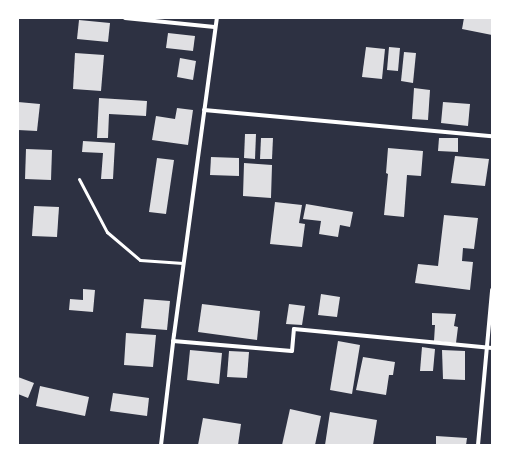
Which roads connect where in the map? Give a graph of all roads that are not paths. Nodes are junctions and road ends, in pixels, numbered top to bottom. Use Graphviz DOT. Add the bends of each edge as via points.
graph roads {
  1 [pos="125,18"];
  2 [pos="217,18"];
  3 [pos="216,27"];
  4 [pos="204,110"];
  5 [pos="492,136"];
  6 [pos="79,179"];
  7 [pos="183,264"];
  8 [pos="492,290"];
  9 [pos="173,341"];
  10 [pos="487,347"];
  11 [pos="492,348"];
  12 [pos="161,445"];
  13 [pos="478,445"];
  1 -- 3 [label="street"];
  2 -- 3 [label="street"];
  3 -- 4 [label="street"];
  4 -- 5 [label="street"];
  4 -- 7 [label="street"];
  6 -- 7 [label="lane" via="107,232 140,260"];
  7 -- 9 [label="street"];
  8 -- 10 [label="street"];
  9 -- 10 [label="street" via="292,351 294,329"];
  9 -- 12 [label="street"];
  10 -- 11 [label="street"];
  10 -- 13 [label="street"];
}
